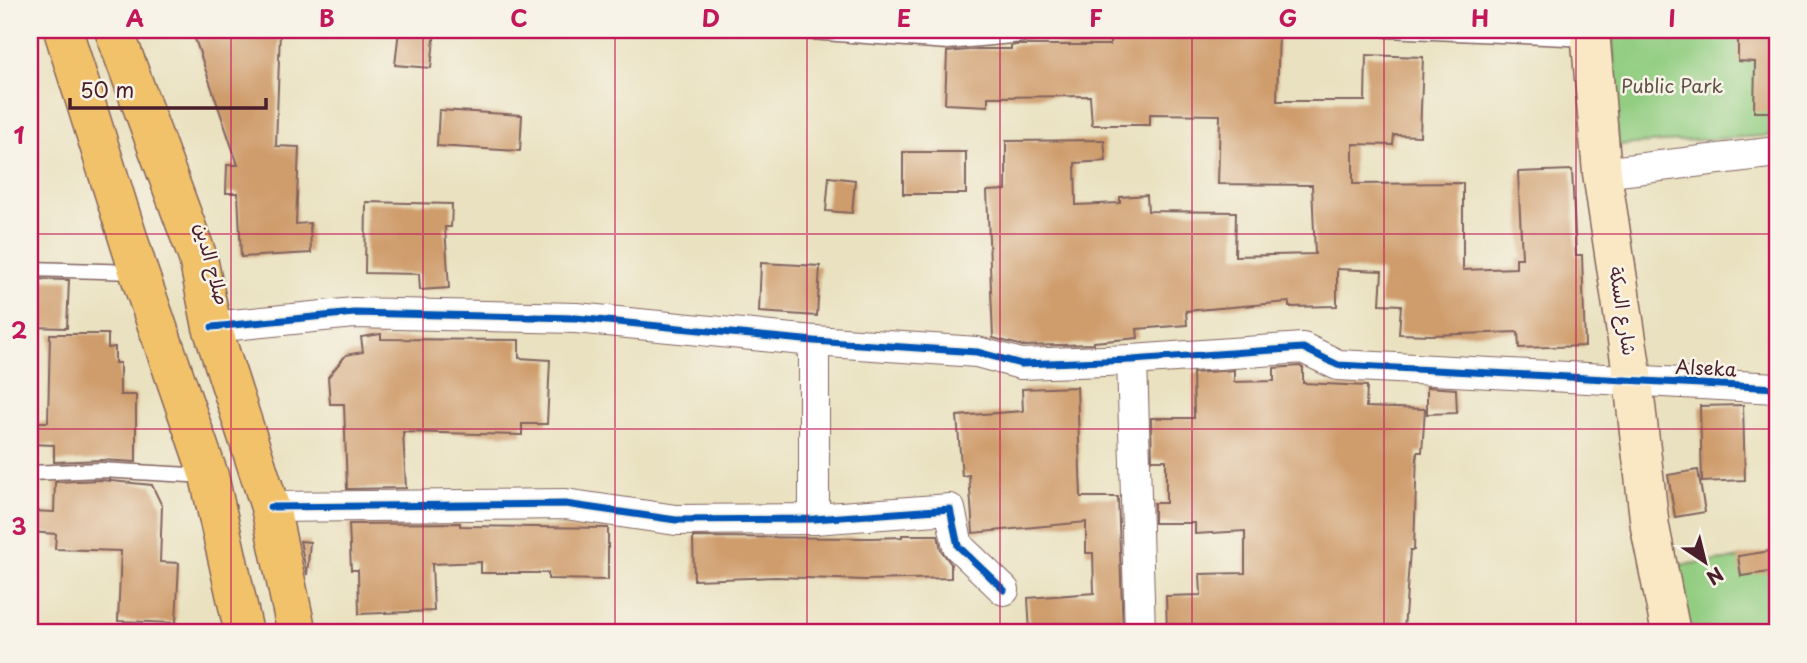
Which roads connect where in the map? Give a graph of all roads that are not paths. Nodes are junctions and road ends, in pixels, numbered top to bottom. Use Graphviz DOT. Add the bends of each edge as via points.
graph roads {
  1 [pos="63,30"];
  2 [pos="114,30"];
  3 [pos="782,30"];
  4 [pos="1076,30"];
  5 [pos="1387,30"];
  6 [pos="1590,35"];
  7 [pos="1777,152"];
  8 [pos="1602,173"];
  9 [pos="30,269"];
  10 [pos="138,272"];
  11 [pos="212,327"];
  12 [pos="814,341"];
  13 [pos="1132,360"];
  14 [pos="1633,380"];
  15 [pos="1777,388"];
  16 [pos="30,473"];
  17 [pos="209,476"];
  18 [pos="270,507"];
  19 [pos="814,519"];
  20 [pos="1004,590"];
  21 [pos="30,631"];
  22 [pos="55,633"];
  23 [pos="244,633"];
  24 [pos="297,633"];
  25 [pos="1140,633"];
  26 [pos="1671,633"];
  1 -- 10 [label="highway"];
  2 -- 11 [label="highway, صلاح الدين" via="198,258"];
  3 -- 4 [label="lane" via="948,42"];
  5 -- 6 [label="lane"];
  6 -- 8 [label="main road, شارع السكة"];
  7 -- 8 [label="street"];
  8 -- 14 [label="main road, شارع السكة"];
  9 -- 10 [label="lane"];
  10 -- 17 [label="highway"];
  11 -- 12 [label="street, Alseka" via="354,313 548,317"];
  11 -- 18 [label="highway, صلاح الدين"];
  12 -- 13 [label="street, Alseka" via="977,352 1021,364"];
  12 -- 19 [label="street"];
  13 -- 14 [label="street, Alseka" via="1303,348 1338,365"];
  13 -- 25 [label="street"];
  14 -- 15 [label="street, Alseka"];
  14 -- 26 [label="main road, شارع السكة" via="1650,527"];
  16 -- 17 [label="lane" via="101,470"];
  17 -- 23 [label="highway"];
  18 -- 19 [label="street" via="565,504 677,520"];
  18 -- 24 [label="highway, صلاح الدين"];
  19 -- 20 [label="street" via="950,509 958,546"];
  21 -- 22 [label="lane"];
}
